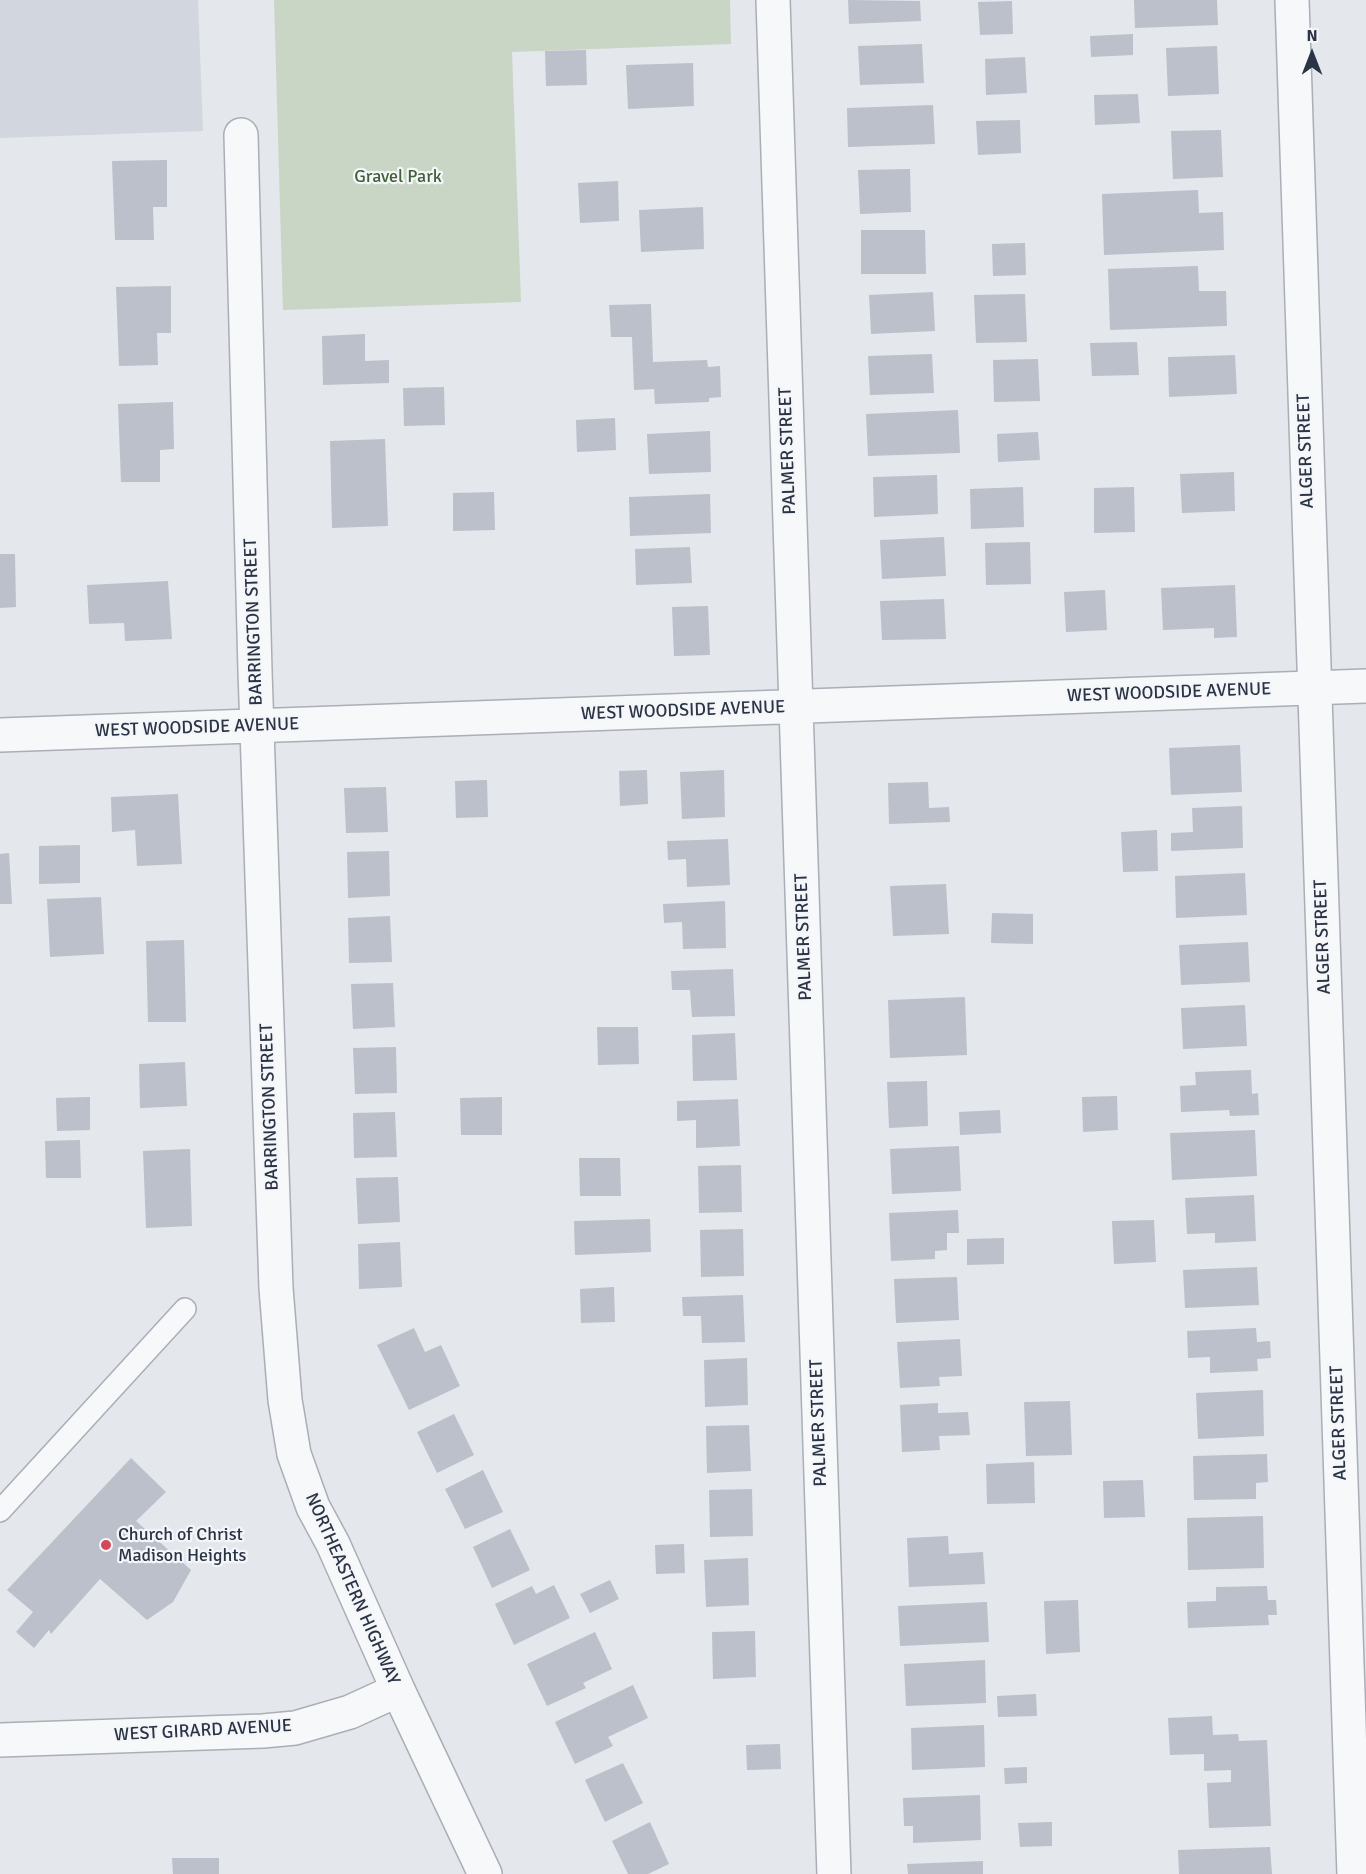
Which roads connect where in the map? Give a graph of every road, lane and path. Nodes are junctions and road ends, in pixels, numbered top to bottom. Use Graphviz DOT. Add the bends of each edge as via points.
graph roads {
  1 [pos="773,0"];
  2 [pos="1292,0"];
  3 [pos="241,135"];
  4 [pos="1366,686"];
  5 [pos="1314,688"];
  6 [pos="797,707"];
  7 [pos="257,726"];
  8 [pos="0,735"];
  9 [pos="276,1288"];
  10 [pos="184,1309"];
  11 [pos="0,1511"];
  12 [pos="398,1690"];
  13 [pos="0,1740"];
  14 [pos="485,1874"];
  15 [pos="834,1874"];
  16 [pos="1354,1874"];
  1 -- 6 [label="street, PALMER STREET"];
  2 -- 5 [label="street, ALGER STREET"];
  3 -- 7 [label="street, BARRINGTON STREET"];
  4 -- 5 [label="street, WEST WOODSIDE AVENUE"];
  5 -- 6 [label="street, WEST WOODSIDE AVENUE"];
  5 -- 16 [label="street, ALGER STREET"];
  6 -- 7 [label="street, WEST WOODSIDE AVENUE"];
  6 -- 15 [label="street, PALMER STREET"];
  7 -- 8 [label="street, WEST WOODSIDE AVENUE"];
  7 -- 9 [label="street, BARRINGTON STREET"];
  9 -- 12 [label="street, NORTHEASTERN HIGHWAY" via="285,1400 294,1454 313,1507"];
  10 -- 11 [label="lane"];
  12 -- 13 [label="street, WEST GIRARD AVENUE" via="351,1712 295,1728"];
  12 -- 14 [label="street, NORTHEASTERN HIGHWAY"];
}
